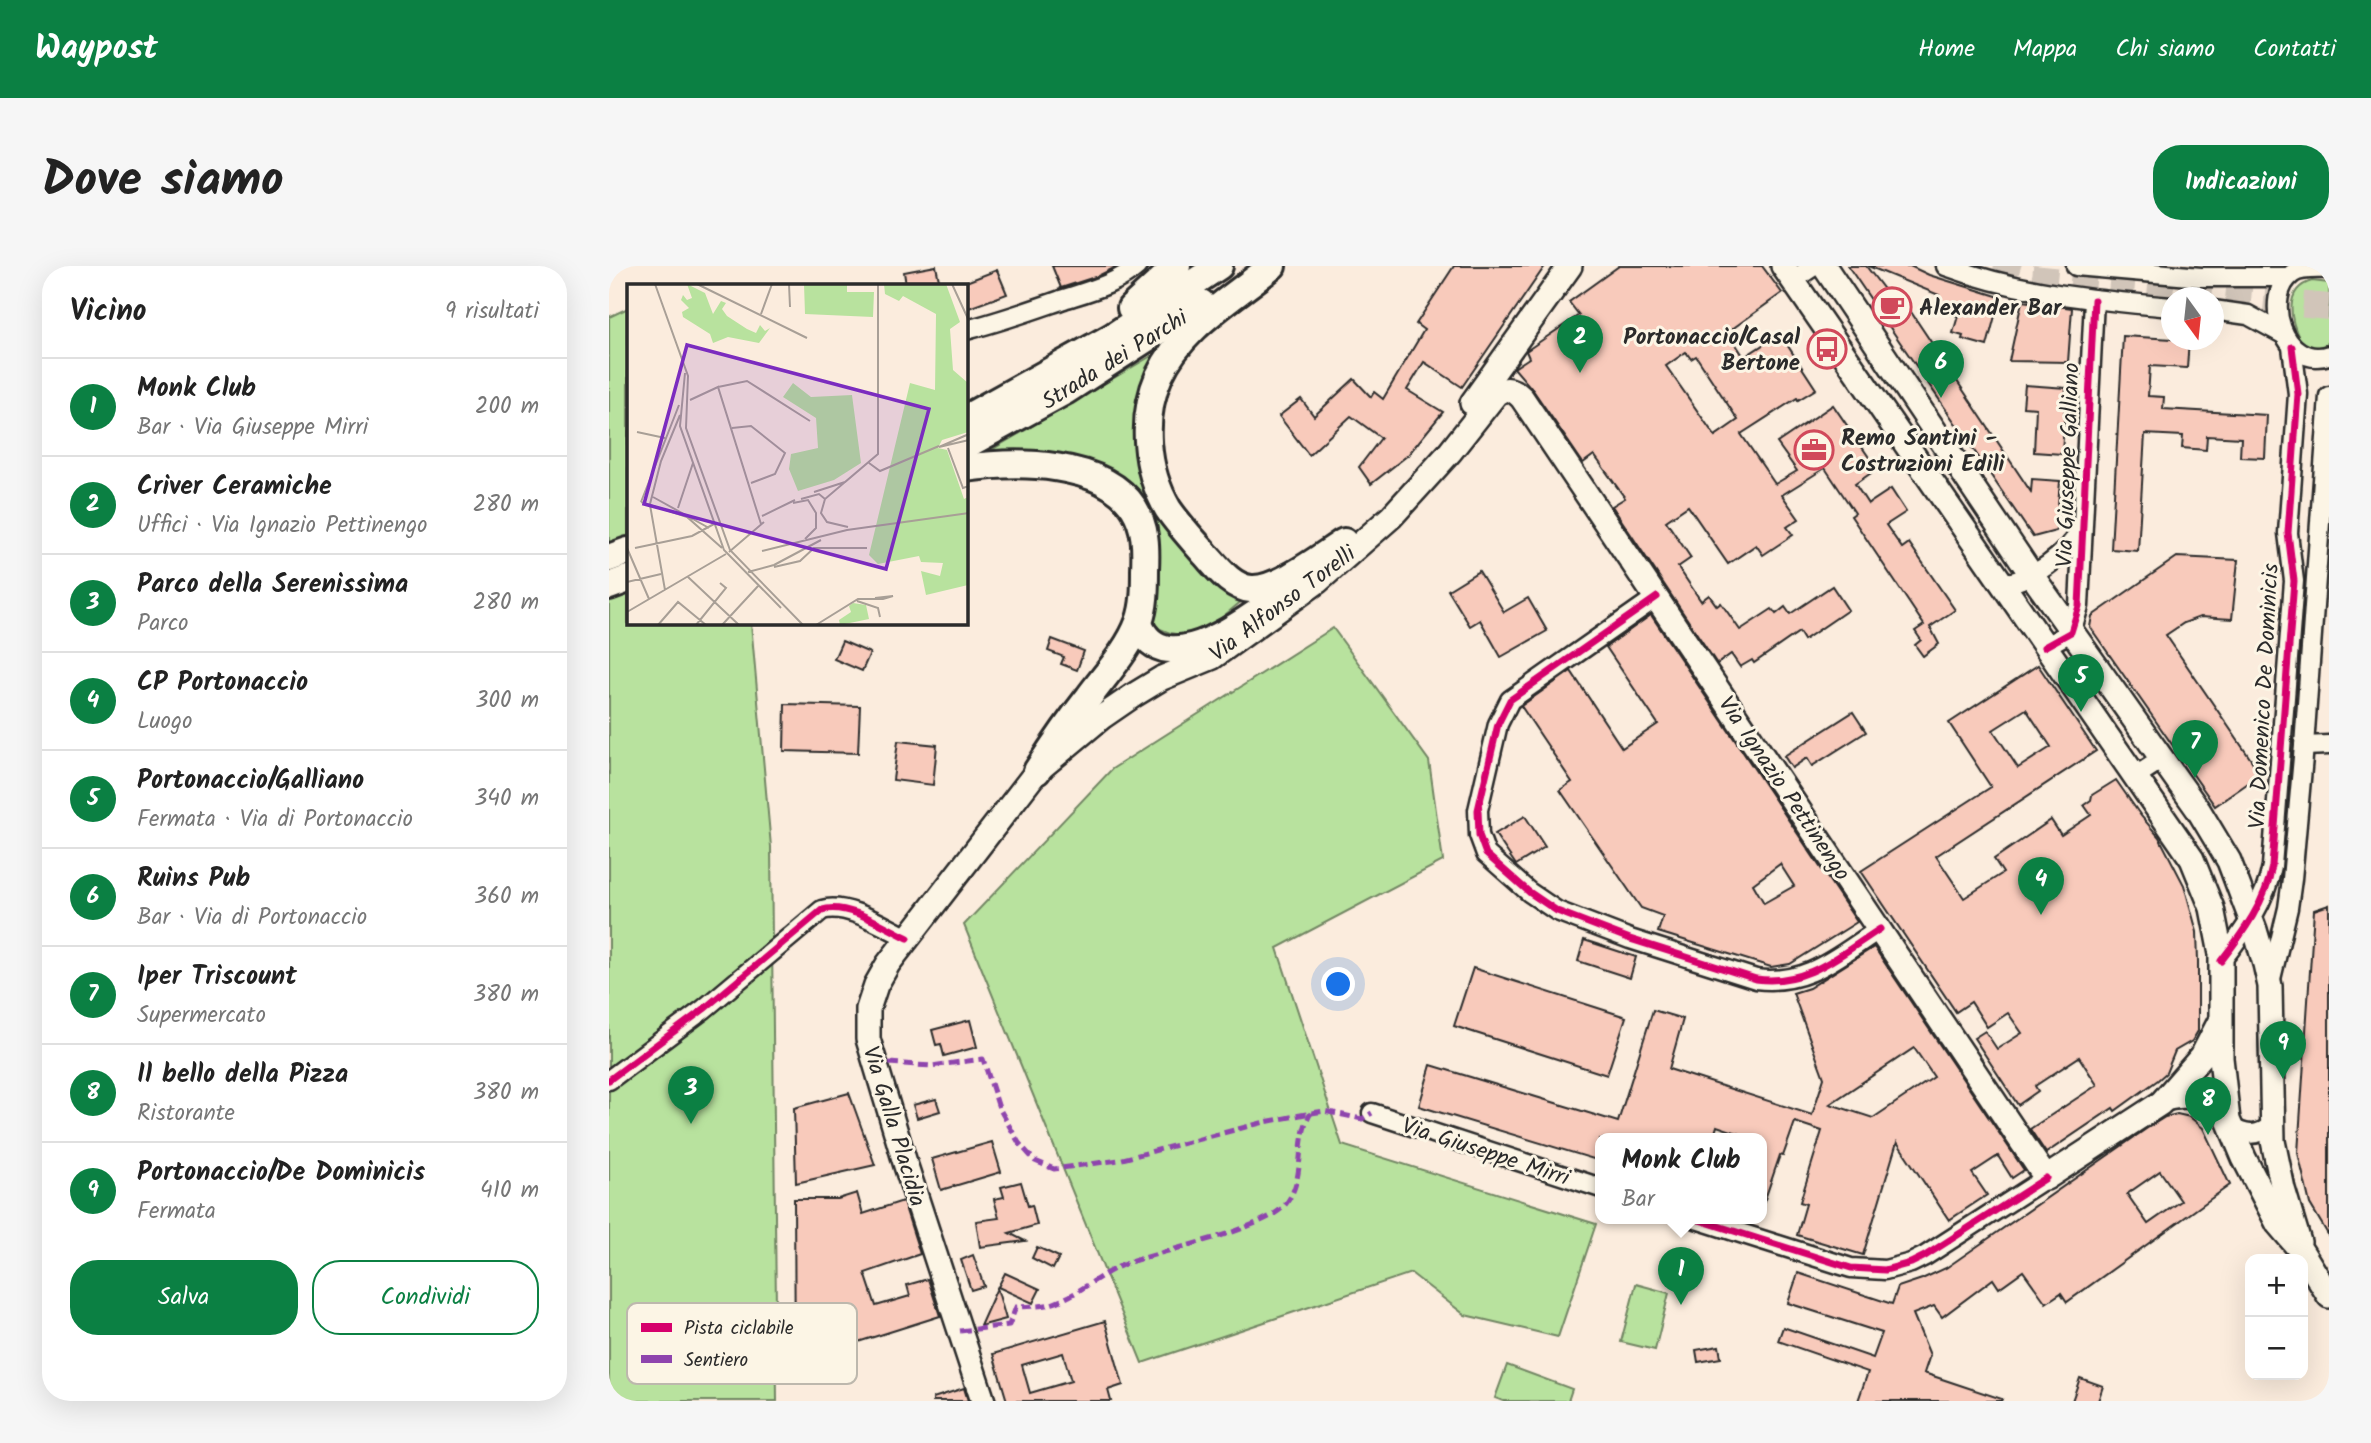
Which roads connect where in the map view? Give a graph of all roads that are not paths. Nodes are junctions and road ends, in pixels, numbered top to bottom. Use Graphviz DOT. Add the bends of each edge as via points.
graph roads {
  1 [pos="1137,266"];
  2 [pos="1177,266"];
  3 [pos="1219,266"];
  4 [pos="1257,266"];
  5 [pos="1272,266"];
  6 [pos="1570,266"];
  7 [pos="1814,266"];
  8 [pos="1824,266"];
  9 [pos="1946,266"];
  10 [pos="2076,266"];
  11 [pos="2329,269"];
  12 [pos="1788,273"];
  13 [pos="2288,273"];
  14 [pos="2094,300"];
  15 [pos="2161,306"];
  16 [pos="2224,311"];
  17 [pos="968,329"];
  18 [pos="2288,340"];
  19 [pos="1514,345"];
  20 [pos="1090,349"];
  21 [pos="2329,355"];
  22 [pos="2329,396"];
  23 [pos="1522,398"];
  24 [pos="968,417"];
  25 [pos="968,444"];
  26 [pos="968,468"];
  27 [pos="2082,528"];
  28 [pos="1345,542"];
  29 [pos="627,551"];
  30 [pos="609,558"];
  31 [pos="2031,574"];
  32 [pos="627,579"];
  33 [pos="2001,583"];
  34 [pos="609,586"];
  35 [pos="1657,597"];
  36 [pos="1139,624"];
  37 [pos="2071,632"];
  38 [pos="2044,647"];
  39 [pos="2329,745"];
  40 [pos="2304,746"];
  41 [pos="2162,759"];
  42 [pos="1037,771"];
  43 [pos="2136,776"];
  44 [pos="2251,918"];
  45 [pos="1880,929"];
  46 [pos="908,938"];
  47 [pos="2221,961"];
  48 [pos="2270,986"];
  49 [pos="2220,1021"];
  50 [pos="609,1080"];
  51 [pos="2161,1103"];
  52 [pos="1372,1113"];
  53 [pos="2229,1120"];
  54 [pos="2272,1125"];
  55 [pos="2046,1178"];
  56 [pos="1595,1186"];
  57 [pos="1711,1224"];
  58 [pos="2302,1252"];
  59 [pos="2329,1296"];
  60 [pos="983,1401"];
  1 -- 17 [label="street" via="1103,286"];
  2 -- 20 [label="highway"];
  3 -- 20 [label="highway, Strada dei Parchi"];
  4 -- 25 [label="highway, Strada dei Parchi" via="1065,391"];
  5 -- 28 [label="highway" via="1193,327 1169,358 1149,414 1153,469 1163,499 1179,524 1227,577 1243,587 1258,589 1279,582"];
  6 -- 19 [label="main road, Via Alfonso Torelli"];
  7 -- 12 [label="street"];
  8 -- 31 [label="main road"];
  9 -- 14 [label="street" via="2030,290"];
  10 -- 13 [label="street" via="2185,277"];
  11 -- 13 [label="street"];
  12 -- 33 [label="main road"];
  13 -- 18 [label="street, Via Domenico De Dominicis" via="2279,302 2279,323"];
  14 -- 15 [label="street"];
  14 -- 27 [label="street, Via Giuseppe Galliano"];
  16 -- 18 [label="street" via="2248,315"];
  18 -- 21 [label="street" via="2312,357"];
  18 -- 44 [label="street, Via Domenico De Dominicis" via="2298,394 2288,533 2294,581 2272,866"];
  19 -- 23 [label="main road, Via Ignazio Pettinengo" via="1513,367"];
  19 -- 28 [label="main road, Via Alfonso Torelli" via="1427,458"];
  20 -- 24 [label="highway, Strada dei Parchi"];
  22 -- 40 [label="street, Via Domenico De Dominicis"];
  23 -- 35 [label="main road, Via Ignazio Pettinengo"];
  23 -- 42 [label="main road, Via Alfonso Torelli" via="1510,389 1495,395 1399,508 1286,606 1213,657 1134,695"];
  26 -- 36 [label="highway" via="1030,465 1060,469 1092,476 1120,492 1136,512 1146,544"];
  27 -- 31 [label="street" via="2066,552"];
  27 -- 37 [label="street, Via Giuseppe Galliano" via="2080,597"];
  28 -- 36 [label="highway" via="1285,592 1208,642 1168,649 1146,638"];
  29 -- 30 [label="highway"];
  31 -- 33 [label="street"];
  31 -- 37 [label="main road"];
  32 -- 34 [label="highway"];
  33 -- 38 [label="main road"];
  35 -- 45 [label="main road, Via Ignazio Pettinengo"];
  35 -- 45 [label="street" via="1510,700 1498,724 1478,810 1486,854 1557,911 1756,979 1801,977"];
  36 -- 42 [label="highway"];
  37 -- 38 [label="street"];
  37 -- 41 [label="main road"];
  38 -- 43 [label="main road"];
  39 -- 40 [label="street"];
  40 -- 48 [label="street, Via Domenico De Dominicis" via="2288,908"];
  41 -- 43 [label="street"];
  41 -- 44 [label="main road" via="2218,839"];
  42 -- 46 [label="main road, Via Galla Placidia"];
  43 -- 47 [label="main road" via="2199,872 2212,908"];
  44 -- 47 [label="street, Via Domenico De Dominicis"];
  44 -- 48 [label="main road"];
  45 -- 55 [label="main road, Via Ignazio Pettinengo"];
  46 -- 50 [label="street" via="844,908 822,910 704,1009"];
  46 -- 60 [label="main road, Via Galla Placidia" via="876,985 868,1009 869,1039"];
  47 -- 49 [label="main road"];
  48 -- 54 [label="main road"];
  49 -- 51 [label="main road" via="2203,1056"];
  49 -- 53 [label="main road"];
  51 -- 53 [label="street" via="2179,1098 2205,1101"];
  51 -- 55 [label="main road"];
  52 -- 56 [label="street, Via Giuseppe Mirri"];
  53 -- 54 [label="street" via="2252,1134"];
  53 -- 58 [label="main road" via="2273,1215"];
  54 -- 58 [label="main road" via="2276,1160"];
  55 -- 57 [label="street" via="1925,1256 1885,1270 1833,1264"];
  58 -- 59 [label="main road"];
}
